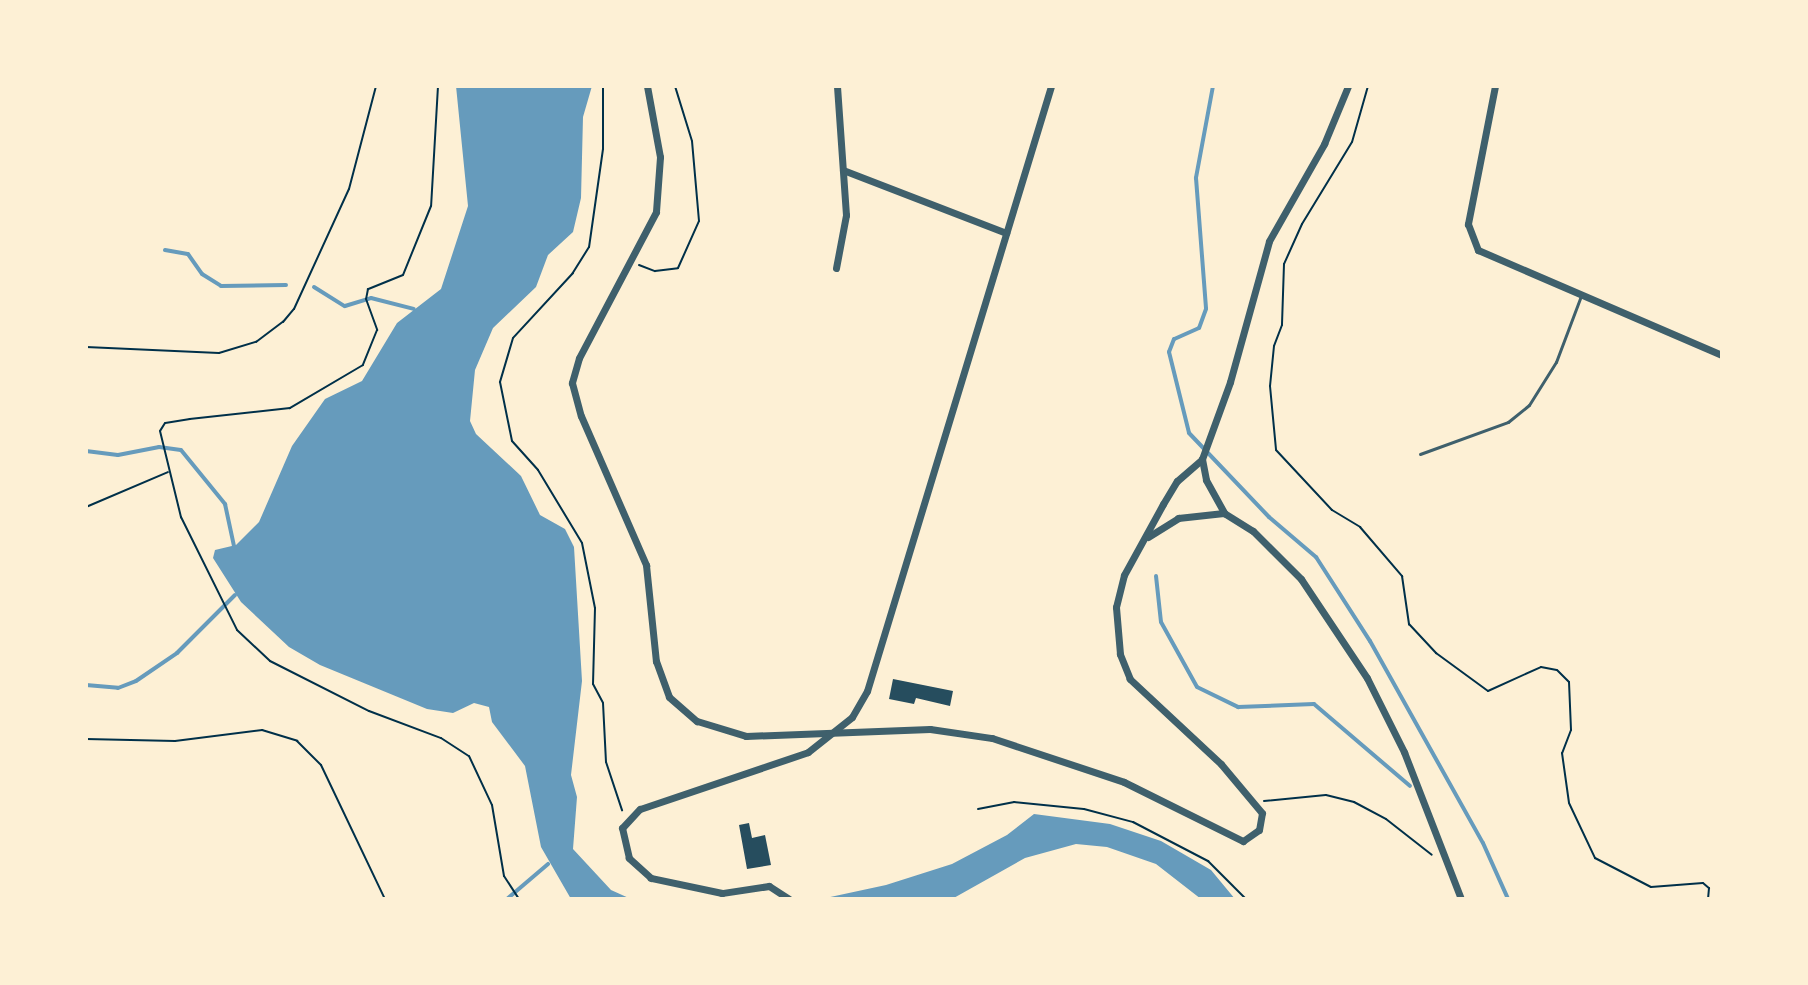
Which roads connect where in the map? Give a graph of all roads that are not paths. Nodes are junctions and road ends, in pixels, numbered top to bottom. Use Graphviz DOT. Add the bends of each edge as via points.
graph roads {
  1 [pos="647,86"];
  2 [pos="837,86"];
  3 [pos="1051,86"];
  4 [pos="1348,86"];
  5 [pos="1495,86"];
  6 [pos="843,170"];
  7 [pos="1006,233"];
  8 [pos="836,268"];
  9 [pos="1581,296"];
  10 [pos="1722,355"];
  11 [pos="1420,454"];
  12 [pos="1202,458"];
  13 [pos="1224,513"];
  14 [pos="1145,539"];
  15 [pos="835,731"];
  16 [pos="789,899"];
  17 [pos="1461,899"];
  1 -- 15 [label="street" via="661,176 656,212 579,358 572,383 581,416 646,565 661,684 681,711 731,734"];
  2 -- 6 [label="street"];
  3 -- 7 [label="street"];
  4 -- 12 [label="street" via="1324,144 1269,241"];
  5 -- 9 [label="street" via="1468,224 1478,250"];
  6 -- 7 [label="street"];
  6 -- 8 [label="street" via="846,228"];
  7 -- 15 [label="street" via="867,691 852,717"];
  9 -- 10 [label="street"];
  9 -- 11 [label="lane" via="1556,362 1529,405 1487,431"];
  12 -- 13 [label="street" via="1206,480"];
  12 -- 14 [label="street" via="1177,481"];
  13 -- 14 [label="street" via="1178,518"];
  13 -- 17 [label="street" via="1283,560 1334,623 1404,752"];
  14 -- 15 [label="street" via="1117,599 1123,663 1144,696 1255,802 1262,813 1252,838 1235,840 1124,782 992,738 930,729"];
  15 -- 16 [label="street" via="790,760 640,809 626,819 624,849 651,878 722,893 769,886"];
}
